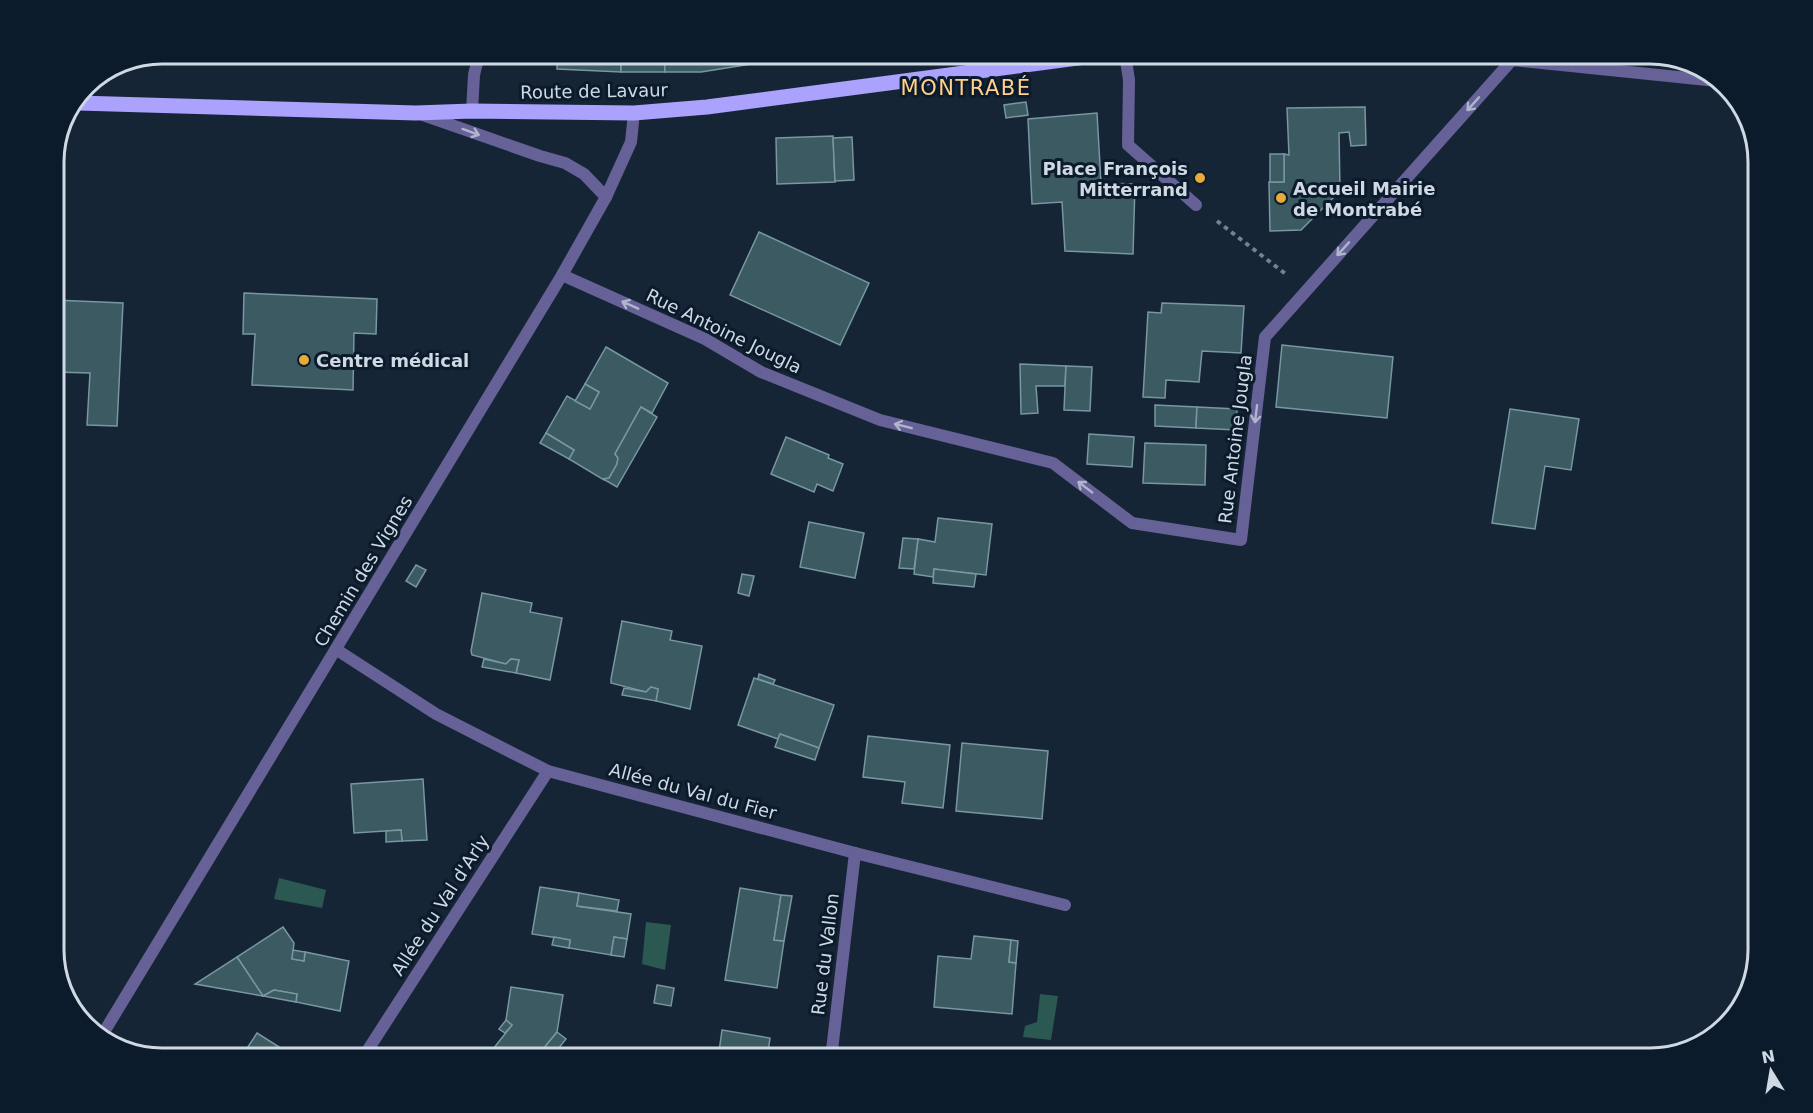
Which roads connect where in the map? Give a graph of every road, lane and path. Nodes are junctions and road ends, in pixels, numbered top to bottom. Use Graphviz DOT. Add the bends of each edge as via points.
graph roads {
  1 [pos="477,64"];
  2 [pos="1032,64"];
  3 [pos="1127,64"];
  4 [pos="1508,64"];
  5 [pos="1551,64"];
  6 [pos="1701,79"];
  7 [pos="85,103"];
  8 [pos="472,111"];
  9 [pos="416,113"];
  10 [pos="634,113"];
  11 [pos="606,197"];
  12 [pos="1196,205"];
  13 [pos="1276,265"];
  14 [pos="562,275"];
  15 [pos="337,650"];
  16 [pos="548,771"];
  17 [pos="855,853"];
  18 [pos="1065,905"];
  19 [pos="106,1029"];
  20 [pos="369,1048"];
  21 [pos="832,1048"];
  1 -- 8 [label="street"];
  2 -- 10 [label="main road, Route de Lavaur"];
  3 -- 12 [label="street" via="1128,145"];
  4 -- 14 [label="street, Rue Antoine Jougla, one-way" via="1265,337 1240,540 1132,523 1053,463 880,420 761,372 705,339"];
  6 -- 5 [label="street, Rue Antoine Jougla, one-way"];
  7 -- 9 [label="main road, Route de Lavaur"];
  8 -- 9 [label="main road, Route de Lavaur"];
  8 -- 10 [label="main road, Route de Lavaur"];
  9 -- 11 [label="street, one-way" via="565,163 584,174"];
  10 -- 11 [label="street, Chemin des Vignes" via="631,142"];
  11 -- 14 [label="street, Chemin des Vignes"];
  12 -- 13 [label="path"];
  14 -- 15 [label="street, Chemin des Vignes"];
  15 -- 16 [label="street, Allée du Val du Fier" via="436,714"];
  15 -- 19 [label="street, Chemin des Vignes"];
  16 -- 17 [label="street, Allée du Val du Fier"];
  16 -- 20 [label="street, Allée du Val d'Arly"];
  17 -- 18 [label="street, Allée du Val du Fier"];
  17 -- 21 [label="street, Rue du Vallon"];
}
